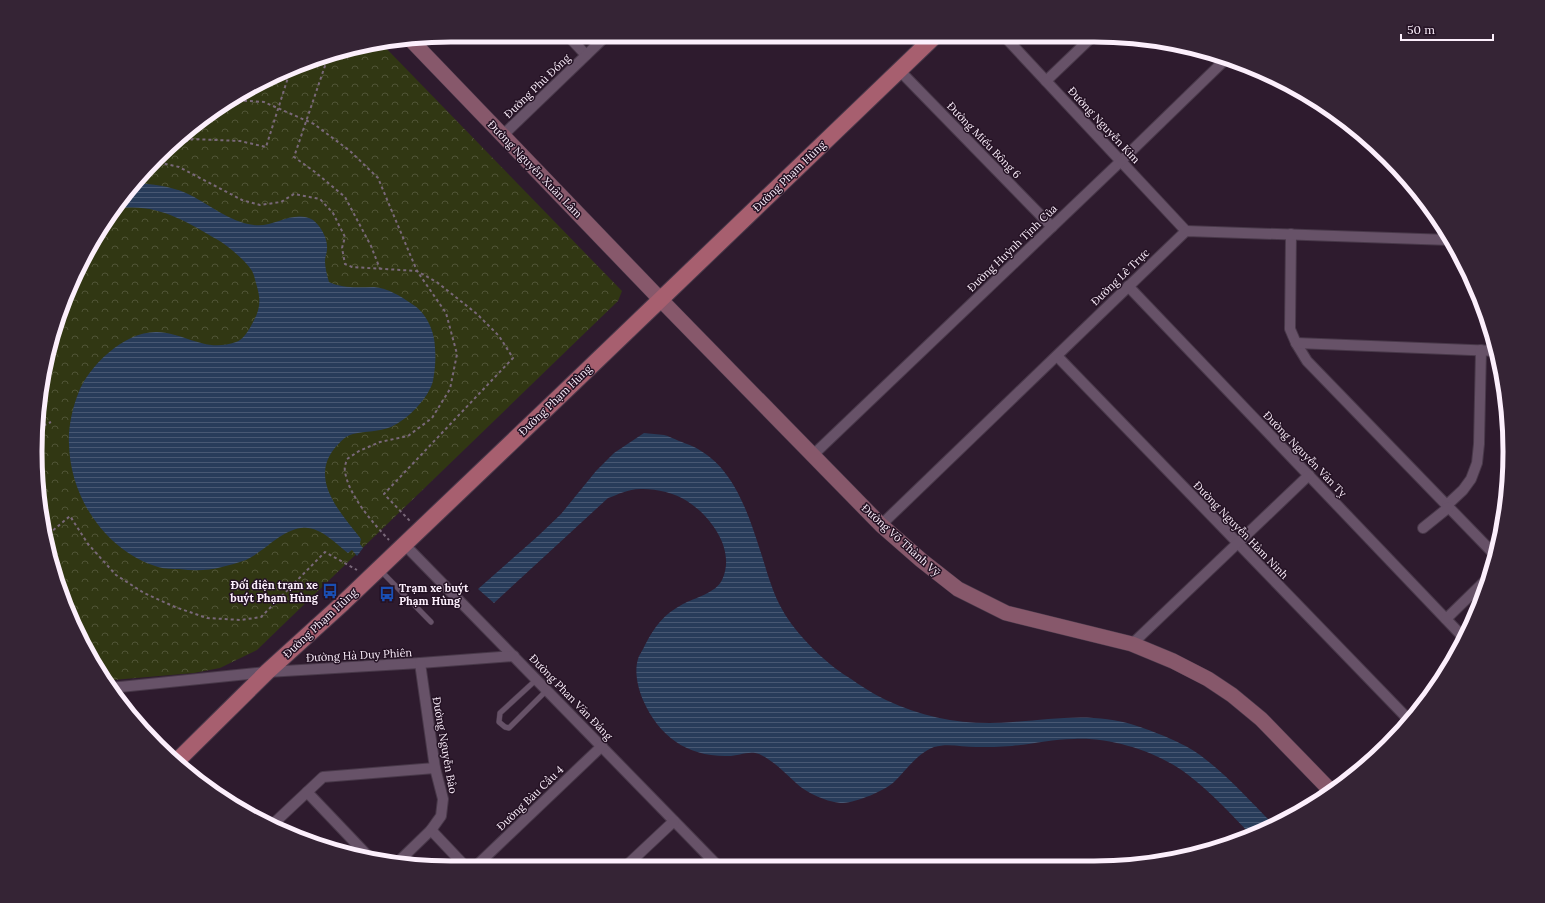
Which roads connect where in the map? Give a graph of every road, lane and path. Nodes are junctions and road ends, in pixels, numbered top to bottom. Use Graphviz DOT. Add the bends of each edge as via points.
graph roads {
  1 [pos="574,42"];
  2 [pos="600,42"];
  3 [pos="929,42"];
  4 [pos="1010,42"];
  5 [pos="1087,42"];
  6 [pos="416,44"];
  7 [pos="586,54"];
  8 [pos="326,62"];
  9 [pos="1222,63"];
  10 [pos="899,70"];
  11 [pos="288,76"];
  12 [pos="1046,81"];
  13 [pos="241,101"];
  14 [pos="278,108"];
  15 [pos="306,121"];
  16 [pos="503,135"];
  17 [pos="183,143"];
  18 [pos="1121,161"];
  19 [pos="161,163"];
  20 [pos="1052,227"];
  21 [pos="1186,231"];
  22 [pos="1291,234"];
  23 [pos="1444,240"];
  24 [pos="380,269"];
  25 [pos="417,271"];
  26 [pos="1128,286"];
  27 [pos="660,299"];
  28 [pos="1296,343"];
  29 [pos="1481,350"];
  30 [pos="1490,351"];
  31 [pos="1057,356"];
  32 [pos="51,422"];
  33 [pos="43,426"];
  34 [pos="812,455"];
  35 [pos="1309,475"];
  36 [pos="1448,506"];
  37 [pos="881,525"];
  38 [pos="1422,528"];
  39 [pos="419,530"];
  40 [pos="50,533"];
  41 [pos="398,544"];
  42 [pos="1238,544"];
  43 [pos="1491,550"];
  44 [pos="374,574"];
  45 [pos="1480,586"];
  46 [pos="1446,619"];
  47 [pos="431,622"];
  48 [pos="1460,634"];
  49 [pos="1132,644"];
  50 [pos="514,656"];
  51 [pos="420,663"];
  52 [pos="267,672"];
  53 [pos="537,679"];
  54 [pos="117,687"];
  55 [pos="547,690"];
  56 [pos="1406,716"];
  57 [pos="602,746"];
  58 [pos="180,758"];
  59 [pos="436,768"];
  60 [pos="1327,787"];
  61 [pos="307,792"];
  62 [pos="276,821"];
  63 [pos="674,821"];
  64 [pos="431,830"];
  65 [pos="363,851"];
  66 [pos="403,858"];
  67 [pos="460,861"];
  68 [pos="481,861"];
  69 [pos="631,861"];
  70 [pos="713,861"];
  1 -- 7 [label="street"];
  2 -- 7 [label="street, Đường Phù Đổng"];
  3 -- 10 [label="main road, Đường Phạm Hùng"];
  4 -- 12 [label="street, Đường Nguyễn Kim"];
  5 -- 12 [label="street"];
  6 -- 16 [label="street, Đường Nguyễn Xuân Lâm"];
  7 -- 16 [label="street, Đường Phù Đổng"];
  8 -- 15 [label="path"];
  9 -- 18 [label="street, Đường Huỳnh Tịnh Của"];
  10 -- 20 [label="street, Đường Miếu Bông 6"];
  10 -- 27 [label="main road, Đường Phạm Hùng"];
  11 -- 14 [label="path"];
  12 -- 18 [label="street, Đường Nguyễn Kim"];
  13 -- 14 [label="path" via="264,102"];
  14 -- 15 [label="path"];
  14 -- 17 [label="path" via="266,147 240,141 193,139"];
  15 -- 24 [label="path" via="294,157 345,197"];
  15 -- 25 [label="path" via="314,124 350,151 378,178"];
  16 -- 27 [label="street, Đường Nguyễn Xuân Lâm"];
  18 -- 20 [label="street, Đường Huỳnh Tịnh Của"];
  18 -- 21 [label="street, Đường Nguyễn Kim"];
  19 -- 24 [label="path" via="179,167 242,200 260,205 281,202 294,194 320,199 333,213 345,237 342,248 345,264"];
  20 -- 34 [label="street, Đường Huỳnh Tịnh Của"];
  21 -- 22 [label="street"];
  21 -- 26 [label="street, Đường Lê Trực"];
  22 -- 23 [label="street"];
  22 -- 28 [label="street" via="1290,329"];
  24 -- 25 [label="path"];
  25 -- 39 [label="path" via="438,283 477,314 499,336 513,358 384,494"];
  25 -- 41 [label="path" via="446,313 457,354 450,389 432,418 408,436 380,442 360,451 348,459 344,470 350,487 368,517"];
  26 -- 31 [label="street, Đường Lê Trực"];
  26 -- 35 [label="street, Đường Nguyễn Văn Tỵ"];
  27 -- 34 [label="street, Đường Võ Thành Vỹ"];
  27 -- 39 [label="main road, Đường Phạm Hùng"];
  28 -- 29 [label="street"];
  28 -- 36 [label="street" via="1307,361"];
  29 -- 30 [label="street"];
  29 -- 36 [label="street" via="1477,463 1471,479"];
  31 -- 37 [label="street, Đường Lê Trực"];
  31 -- 42 [label="street, Đường Nguyễn Hàm Ninh"];
  32 -- 33 [label="path"];
  34 -- 37 [label="street, Đường Võ Thành Vỹ"];
  35 -- 42 [label="street"];
  35 -- 46 [label="street, Đường Nguyễn Văn Tỵ"];
  36 -- 38 [label="street"];
  36 -- 43 [label="street"];
  37 -- 49 [label="street, Đường Võ Thành Vỹ" via="958,589 1006,613"];
  39 -- 41 [label="main road, Đường Phạm Hùng"];
  40 -- 44 [label="path" via="70,516 88,544 116,575 144,593 207,618 241,620 261,616 325,552"];
  41 -- 44 [label="main road, Đường Phạm Hùng"];
  41 -- 50 [label="street, Đường Phan Văn Đáng"];
  42 -- 49 [label="street"];
  42 -- 56 [label="street, Đường Nguyễn Hàm Ninh"];
  44 -- 47 [label="lane"];
  44 -- 52 [label="main road, Đường Phạm Hùng"];
  45 -- 46 [label="street"];
  46 -- 48 [label="street, Đường Nguyễn Văn Tỵ"];
  49 -- 60 [label="street, Đường Võ Thành Vỹ" via="1173,661 1232,695 1261,719"];
  50 -- 51 [label="street, Đường Hà Duy Phiên"];
  50 -- 53 [label="street, Đường Phan Văn Đáng"];
  51 -- 52 [label="street, Đường Hà Duy Phiên"];
  51 -- 59 [label="street, Đường Nguyễn Bảo"];
  52 -- 54 [label="street, Đường Hà Duy Phiên"];
  52 -- 58 [label="main road, Đường Phạm Hùng"];
  53 -- 55 [label="street, Đường Phan Văn Đáng"];
  53 -- 55 [label="lane" via="500,713 499,722 509,728"];
  55 -- 57 [label="street, Đường Phan Văn Đáng"];
  57 -- 63 [label="street, Đường Phan Văn Đáng"];
  57 -- 68 [label="street, Đường Bàu Cầu 4"];
  59 -- 61 [label="street" via="323,777"];
  59 -- 64 [label="street, Đường Nguyễn Bảo" via="443,799 441,816"];
  61 -- 62 [label="street"];
  61 -- 65 [label="street"];
  63 -- 69 [label="street"];
  63 -- 70 [label="street, Đường Phan Văn Đáng"];
  64 -- 66 [label="street, Đường Nguyễn Bảo"];
  64 -- 67 [label="street"];
}
